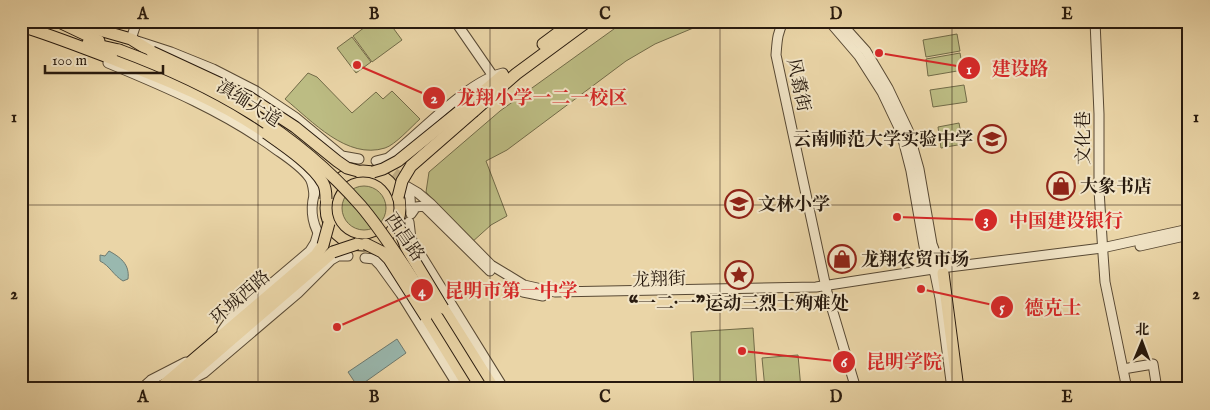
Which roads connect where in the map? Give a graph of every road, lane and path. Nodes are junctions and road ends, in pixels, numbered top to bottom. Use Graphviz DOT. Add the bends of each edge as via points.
graph roads {
  1 [pos="57,21"];
  2 [pos="68,21"];
  3 [pos="136,21"];
  4 [pos="455,21"];
  5 [pos="574,21"];
  6 [pos="588,21"];
  7 [pos="784,21"];
  8 [pos="829,21"];
  9 [pos="839,21"];
  10 [pos="1095,21"];
  11 [pos="21,26"];
  12 [pos="45,33"];
  13 [pos="130,39"];
  14 [pos="72,44"];
  15 [pos="119,50"];
  16 [pos="506,72"];
  17 [pos="493,76"];
  18 [pos="344,162"];
  19 [pos="358,165"];
  20 [pos="377,166"];
  21 [pos="398,197"];
  22 [pos="326,199"];
  23 [pos="362,207"];
  24 [pos="406,222"];
  25 [pos="329,223"];
  26 [pos="1189,229"];
  27 [pos="1189,235"];
  28 [pos="362,244"];
  29 [pos="330,246"];
  30 [pos="1102,251"];
  31 [pos="938,271"];
  32 [pos="826,289"];
  33 [pos="192,358"];
  34 [pos="1123,370"];
  35 [pos="175,388"];
  36 [pos="141,389"];
  37 [pos="159,389"];
  38 [pos="460,389"];
  39 [pos="470,389"];
  40 [pos="482,389"];
  41 [pos="494,389"];
  42 [pos="504,389"];
  43 [pos="856,389"];
  44 [pos="952,389"];
  45 [pos="958,389"];
  46 [pos="1127,389"];
  47 [pos="1157,389"];
  1 -- 15 [label="main road, 滇缅大道"];
  2 -- 13 [label="main road, 滇缅大道"];
  3 -- 13 [label="street"];
  4 -- 17 [label="street"];
  5 -- 16 [label="main road"];
  6 -- 21 [label="main road, bridge" via="516,74 411,166"];
  7 -- 32 [label="street, 风翥街" via="780,27 776,55"];
  8 -- 31 [label="street" via="859,56 882,92 901,132 924,246"];
  9 -- 31 [label="street" via="869,57 908,130 919,169"];
  10 -- 30 [label="street, 文化巷"];
  11 -- 12 [label="main road, 滇缅大道"];
  12 -- 14 [label="main road, 滇缅大道"];
  12 -- 15 [label="main road, 滇缅大道"];
  13 -- 19 [label="street" via="198,63 256,91"];
  13 -- 19 [label="main road, 滇缅大道, bridge" via="249,97 295,127 347,168"];
  14 -- 22 [label="main road, 滇缅大道, bridge" via="168,80 240,115 297,156 324,185"];
  14 -- 29 [label="street" via="229,119 293,161 308,175 316,190 312,212"];
  15 -- 23 [label="main road, 滇缅大道, bridge" via="160,65 245,108 300,146"];
  16 -- 17 [label="street"];
  16 -- 20 [label="main road, bridge" via="398,161 384,169"];
  17 -- 20 [label="street" via="460,97"];
  18 -- 19 [label="street"];
  19 -- 20 [label="main road"];
  19 -- 22 [label="main road, bridge" via="332,186"];
  20 -- 21 [label="main road"];
  21 -- 24 [label="main road"];
  22 -- 25 [label="main road"];
  23 -- 40 [label="main road, 西昌路, bridge"];
  24 -- 28 [label="main road, bridge" via="376,243"];
  24 -- 32 [label="street, 龙翔街" via="416,207 424,206 488,270 523,292 556,298"];
  24 -- 32 [label="street, 龙翔街" via="410,197 405,186 432,204 492,265 524,285 555,292"];
  24 -- 41 [label="main road, 西昌路, bridge" via="406,247"];
  24 -- 42 [label="street" via="411,239"];
  25 -- 28 [label="main road" via="341,239"];
  25 -- 29 [label="main road, 环城西路, bridge"];
  26 -- 30 [label="street"];
  27 -- 30 [label="street"];
  28 -- 29 [label="main road, 环城西路, bridge"];
  28 -- 39 [label="main road, 西昌路, bridge" via="382,252 389,259"];
  29 -- 33 [label="main road, 环城西路"];
  29 -- 35 [label="main road, 环城西路"];
  29 -- 38 [label="street" via="369,257 380,265"];
  30 -- 31 [label="street, 龙翔街"];
  30 -- 34 [label="street, 文化巷"];
  31 -- 32 [label="street, 龙翔街"];
  31 -- 44 [label="street"];
  31 -- 45 [label="main road"];
  32 -- 43 [label="street, 风翥街"];
  33 -- 36 [label="street"];
  33 -- 37 [label="main road, 环城西路"];
  34 -- 46 [label="street, 文化巷"];
  34 -- 47 [label="street" via="1152,364"];
}
